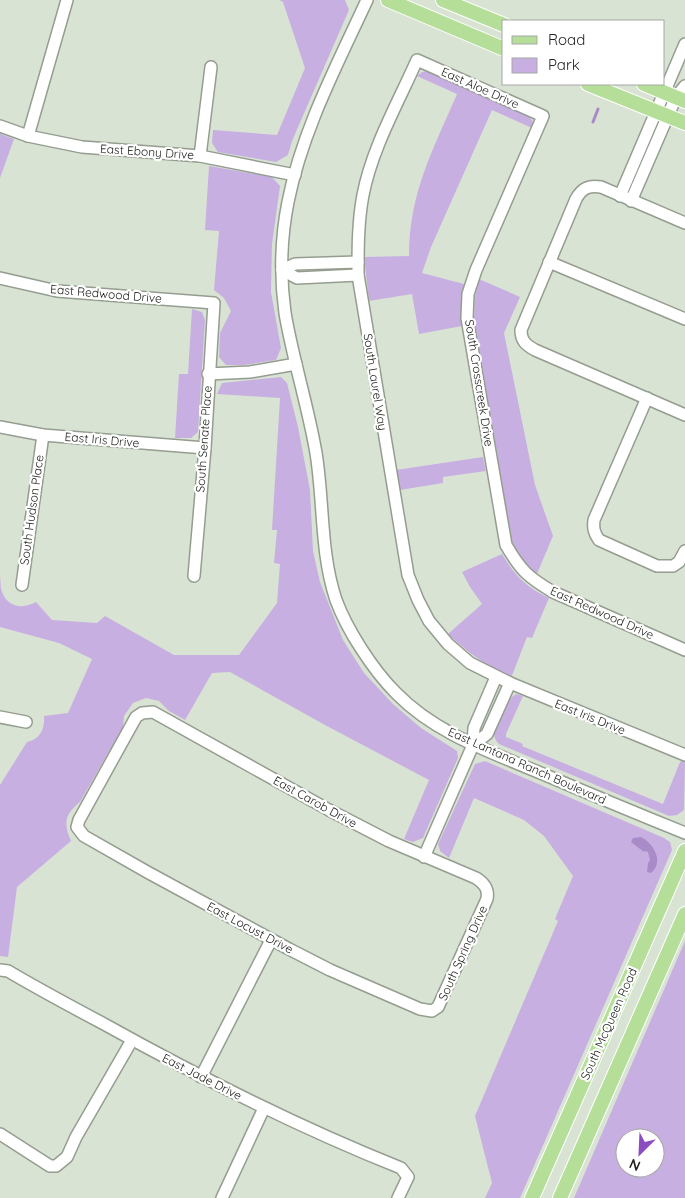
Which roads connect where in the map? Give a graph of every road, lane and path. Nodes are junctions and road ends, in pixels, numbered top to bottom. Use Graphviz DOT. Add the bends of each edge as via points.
graph roads {
  1 [pos="67,0"];
  2 [pos="367,0"];
  3 [pos="388,0"];
  4 [pos="443,0"];
  5 [pos="502,24"];
  6 [pos="685,44"];
  7 [pos="502,47"];
  8 [pos="417,60"];
  9 [pos="211,68"];
  10 [pos="590,85"];
  11 [pos="646,85"];
  12 [pos="685,86"];
  13 [pos="675,97"];
  14 [pos="662,114"];
  15 [pos="543,116"];
  16 [pos="685,123"];
  17 [pos="0,126"];
  18 [pos="28,136"];
  19 [pos="200,156"];
  20 [pos="637,157"];
  21 [pos="648,162"];
  22 [pos="295,175"];
  23 [pos="626,198"];
  24 [pos="685,223"];
  25 [pos="358,262"];
  26 [pos="549,262"];
  27 [pos="282,270"];
  28 [pos="358,275"];
  29 [pos="0,278"];
  30 [pos="214,303"];
  31 [pos="685,319"];
  32 [pos="296,364"];
  33 [pos="208,374"];
  34 [pos="647,398"];
  35 [pos="685,415"];
  36 [pos="0,427"];
  37 [pos="43,435"];
  38 [pos="205,448"];
  39 [pos="506,545"];
  40 [pos="685,551"];
  41 [pos="194,576"];
  42 [pos="22,585"];
  43 [pos="685,650"];
  44 [pos="496,677"];
  45 [pos="510,683"];
  46 [pos="0,717"];
  47 [pos="26,722"];
  48 [pos="473,745"];
  49 [pos="685,755"];
  50 [pos="77,827"];
  51 [pos="685,833"];
  52 [pos="685,851"];
  53 [pos="424,857"];
  54 [pos="488,891"];
  55 [pos="685,914"];
  56 [pos="271,940"];
  57 [pos="0,970"];
  58 [pos="432,1011"];
  59 [pos="132,1040"];
  60 [pos="201,1077"];
  61 [pos="264,1108"];
  62 [pos="0,1134"];
  63 [pos="222,1198"];
  64 [pos="398,1198"];
  65 [pos="532,1198"];
  66 [pos="560,1198"];
  1 -- 18 [label="street"];
  2 -- 22 [label="street, East Lantana Ranch Boulevard" via="304,144"];
  3 -- 7 [label="main road"];
  4 -- 5 [label="main road"];
  6 -- 13 [label="street"];
  8 -- 15 [label="street, East Aloe Drive"];
  8 -- 25 [label="street, South Laurel Way" via="376,151 358,228"];
  9 -- 19 [label="street"];
  10 -- 14 [label="main road"];
  11 -- 13 [label="main road"];
  12 -- 13 [label="street"];
  13 -- 14 [label="street"];
  14 -- 16 [label="main road"];
  14 -- 20 [label="street"];
  14 -- 21 [label="street"];
  15 -- 39 [label="street, South Crosscreek Drive" via="468,294 467,318"];
  17 -- 18 [label="street, East Ebony Drive"];
  18 -- 19 [label="street, East Ebony Drive" via="82,147"];
  19 -- 22 [label="street, East Ebony Drive"];
  20 -- 21 [label="street"];
  20 -- 23 [label="street"];
  21 -- 23 [label="street"];
  22 -- 27 [label="street, East Lantana Ranch Boulevard" via="288,203"];
  23 -- 24 [label="street"];
  23 -- 26 [label="street" via="601,187 593,186 580,192"];
  25 -- 27 [label="street" via="295,264"];
  25 -- 28 [label="street, South Laurel Way"];
  26 -- 31 [label="street"];
  26 -- 34 [label="street" via="521,330 526,345"];
  27 -- 28 [label="street" via="297,278"];
  27 -- 32 [label="street, East Lantana Ranch Boulevard" via="285,312"];
  28 -- 44 [label="street, South Laurel Way" via="408,575 418,600 448,644 470,663"];
  29 -- 30 [label="street, East Redwood Drive" via="56,291"];
  30 -- 33 [label="street, South Senate Place"];
  32 -- 33 [label="street" via="250,372"];
  32 -- 48 [label="street, East Lantana Ranch Boulevard" via="316,454 325,557 336,600 349,629 396,693 436,725"];
  33 -- 38 [label="street, South Senate Place"];
  34 -- 35 [label="street"];
  34 -- 40 [label="street" via="593,527 600,540 657,566 673,566"];
  36 -- 37 [label="street, East Iris Drive"];
  37 -- 38 [label="street, East Iris Drive"];
  37 -- 42 [label="street, South Hudson Place"];
  38 -- 41 [label="street, South Senate Place"];
  39 -- 43 [label="street, East Redwood Drive" via="518,566 534,581"];
  44 -- 45 [label="street, East Iris Drive"];
  44 -- 48 [label="street" via="474,728"];
  45 -- 48 [label="street" via="487,734"];
  45 -- 49 [label="street, East Iris Drive"];
  46 -- 47 [label="street"];
  48 -- 51 [label="street, East Lantana Ranch Boulevard"];
  48 -- 53 [label="street"];
  50 -- 53 [label="street, East Carob Drive" via="136,717 142,712 153,712 329,810"];
  50 -- 56 [label="street, East Locust Drive" via="94,842"];
  52 -- 65 [label="main road, South McQueen Road"];
  53 -- 54 [label="street, East Carob Drive" via="476,878"];
  54 -- 58 [label="street, South Spring Drive" via="442,1003"];
  55 -- 66 [label="main road, South McQueen Road"];
  56 -- 58 [label="street, East Locust Drive" via="330,970 420,1009"];
  56 -- 60 [label="street"];
  57 -- 59 [label="street, East Jade Drive" via="8,971"];
  59 -- 60 [label="street, East Jade Drive"];
  59 -- 62 [label="street" via="67,1157 56,1166 47,1164"];
  60 -- 61 [label="street, East Jade Drive"];
  61 -- 63 [label="street"];
  61 -- 64 [label="street, East Jade Drive" via="401,1168 408,1177"];
}
